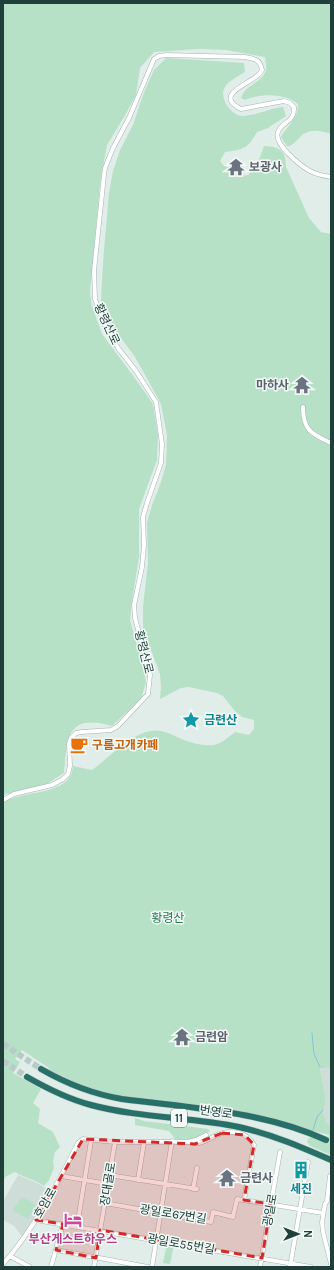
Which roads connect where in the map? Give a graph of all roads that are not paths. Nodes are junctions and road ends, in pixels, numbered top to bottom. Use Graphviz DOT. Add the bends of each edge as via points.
graph roads {
  1 [pos="331,177"];
  2 [pos="303,407"];
  3 [pos="331,443"];
  4 [pos="3,800"];
  5 [pos="41,1069"];
  6 [pos="28,1077"];
  7 [pos="206,1135"];
  8 [pos="326,1140"];
  9 [pos="91,1141"];
  10 [pos="115,1142"];
  11 [pos="144,1142"];
  12 [pos="172,1142"];
  13 [pos="188,1142"];
  14 [pos="280,1152"];
  15 [pos="331,1160"];
  16 [pos="308,1162"];
  17 [pos="197,1168"];
  18 [pos="109,1175"];
  19 [pos="61,1176"];
  20 [pos="330,1176"];
  21 [pos="85,1180"];
  22 [pos="138,1180"];
  23 [pos="108,1184"];
  24 [pos="165,1184"];
  25 [pos="244,1200"];
  26 [pos="105,1203"];
  27 [pos="271,1204"];
  28 [pos="300,1209"];
  29 [pos="161,1212"];
  30 [pos="323,1213"];
  31 [pos="36,1220"];
  32 [pos="63,1224"];
  33 [pos="77,1226"];
  34 [pos="100,1230"];
  35 [pos="156,1240"];
  36 [pos="56,1250"];
  37 [pos="10,1256"];
  38 [pos="96,1258"];
  39 [pos="262,1258"];
  40 [pos="3,1264"];
  41 [pos="331,1264"];
  42 [pos="131,1265"];
  43 [pos="290,1265"];
  44 [pos="30,1267"];
  45 [pos="52,1267"];
  46 [pos="94,1267"];
  47 [pos="148,1267"];
  48 [pos="152,1267"];
  49 [pos="260,1267"];
  50 [pos="311,1267"];
  1 -- 4 [label="street, 황령산로" via="305,168 282,146 277,134 295,113 290,103 284,101 241,109 232,101 234,90 258,76 262,70 261,64 256,60 245,57 177,54 159,56 152,62 105,168 94,271 95,299 107,330 156,402 158,411 162,444 161,463 143,517 142,567 134,606 150,676 148,694 118,726 111,730 76,733 71,738 70,766 64,779 52,785 14,794"];
  2 -- 3 [label="street" via="303,419 311,434"];
  5 -- 8 [label="highway, 번영로 / 11" via="76,1087 105,1096 251,1117 290,1126"];
  6 -- 15 [label="highway, 번영로 / 11" via="55,1092 91,1105 248,1129"];
  7 -- 13 [label="street"];
  9 -- 10 [label="street"];
  9 -- 19 [label="street, 호암로" via="82,1139 78,1143"];
  9 -- 21 [label="street"];
  10 -- 11 [label="street"];
  10 -- 18 [label="street, 장대골로"];
  11 -- 12 [label="street"];
  11 -- 22 [label="street"];
  12 -- 13 [label="street"];
  12 -- 24 [label="street"];
  13 -- 25 [label="street, 광일로67번길" via="197,1144 222,1133 234,1132 251,1140 254,1144"];
  14 -- 27 [label="street, 광일로"];
  16 -- 28 [label="street"];
  17 -- 24 [label="street" via="195,1189"];
  18 -- 22 [label="street"];
  18 -- 23 [label="street, 장대골로"];
  19 -- 21 [label="street"];
  19 -- 31 [label="street, 호암로"];
  20 -- 30 [label="street"];
  21 -- 23 [label="street"];
  21 -- 33 [label="street"];
  22 -- 24 [label="street"];
  23 -- 26 [label="street, 장대골로"];
  24 -- 29 [label="street"];
  25 -- 27 [label="street"];
  25 -- 29 [label="street, 광일로67번길" via="238,1199 233,1217 213,1212 211,1222"];
  26 -- 29 [label="street, 광일로67번길"];
  26 -- 34 [label="street, 장대골로"];
  27 -- 28 [label="street"];
  27 -- 39 [label="street, 광일로"];
  28 -- 30 [label="street"];
  28 -- 43 [label="street"];
  29 -- 35 [label="street"];
  30 -- 41 [label="street" via="323,1232"];
  31 -- 32 [label="street, 광일로55번길"];
  31 -- 37 [label="street, 호암로"];
  32 -- 33 [label="street, 광일로55번길"];
  32 -- 36 [label="street"];
  33 -- 34 [label="street, 광일로55번길"];
  34 -- 35 [label="street, 광일로55번길"];
  34 -- 38 [label="street, 장대골로"];
  35 -- 39 [label="street, 광일로55번길"];
  35 -- 48 [label="street"];
  36 -- 38 [label="street"];
  36 -- 45 [label="street"];
  37 -- 40 [label="street, 호암로"];
  37 -- 44 [label="street"];
  38 -- 42 [label="street"];
  38 -- 46 [label="street, 장대골로"];
  39 -- 43 [label="street, 광일로55번길"];
  39 -- 49 [label="street, 광일로"];
  42 -- 47 [label="street"];
  43 -- 50 [label="street, 광일로55번길"];
}
